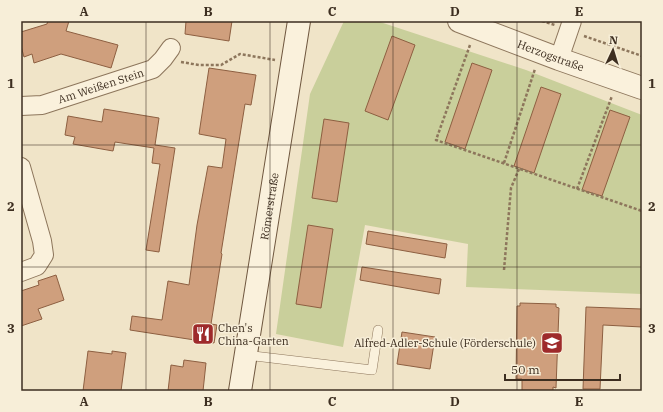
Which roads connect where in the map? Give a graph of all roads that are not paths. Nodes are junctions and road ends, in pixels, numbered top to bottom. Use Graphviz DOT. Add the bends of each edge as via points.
graph roads {
  1 [pos="300,21"];
  2 [pos="468,24"];
  3 [pos="570,26"];
  4 [pos="167,54"];
  5 [pos="550,56"];
  6 [pos="642,88"];
  7 [pos="21,106"];
  8 [pos="23,178"];
  9 [pos="21,272"];
  10 [pos="378,330"];
  11 [pos="245,355"];
  12 [pos="240,391"];
  1 -- 11 [label="main road, Römerstraße"];
  2 -- 5 [label="main road, Herzogstraße"];
  3 -- 5 [label="street"];
  4 -- 7 [label="street, Am Weißen Stein" via="153,69 42,105"];
  5 -- 6 [label="main road, Herzogstraße"];
  8 -- 9 [label="street" via="44,256 37,266"];
  10 -- 11 [label="lane" via="372,370"];
  11 -- 12 [label="main road, Römerstraße"];
}
